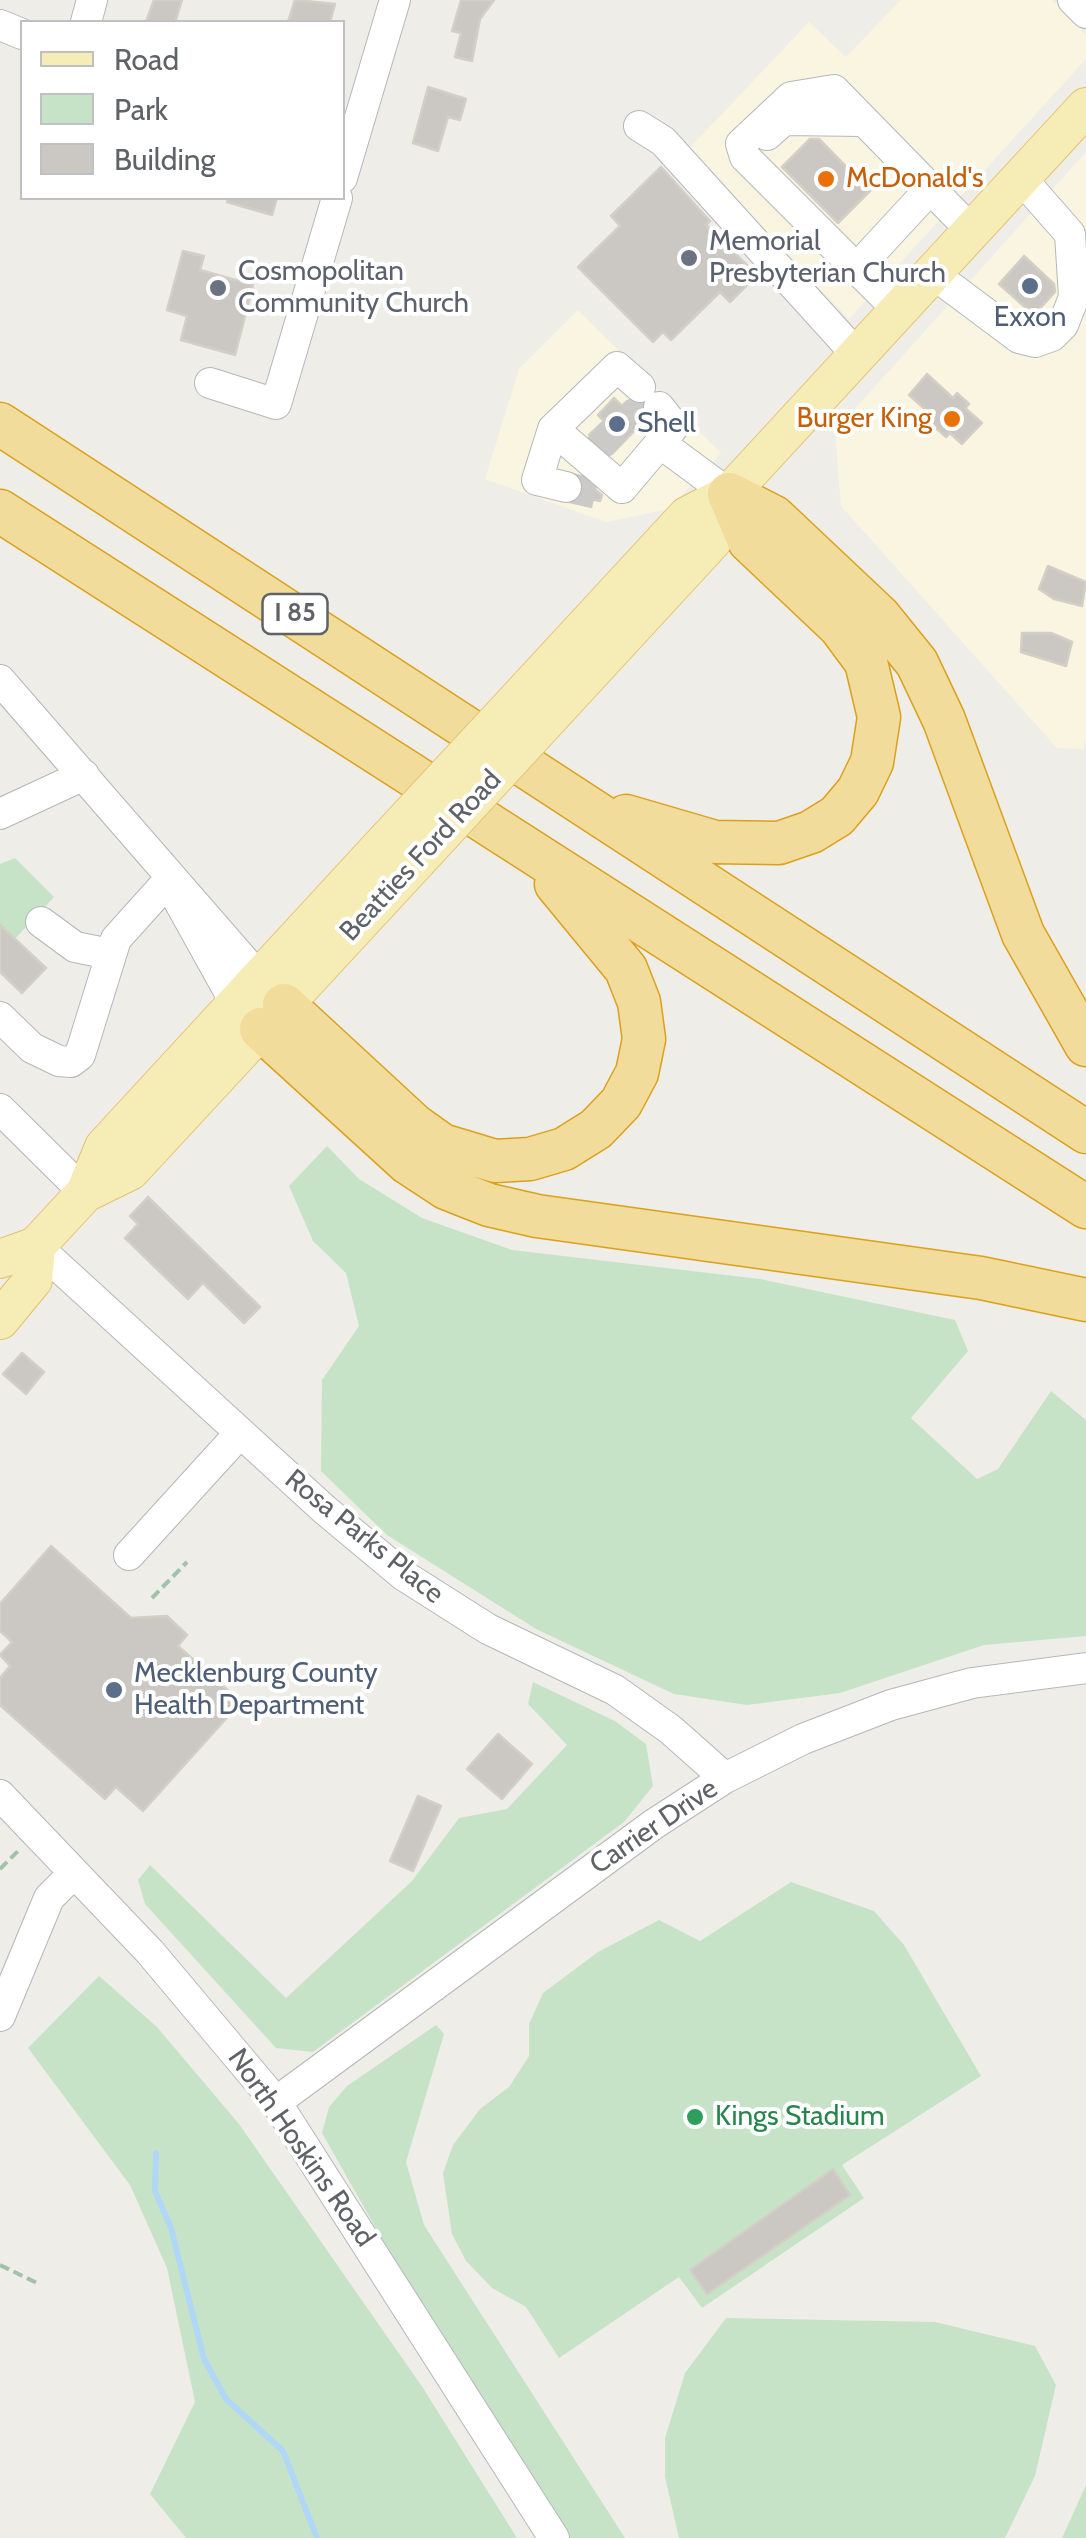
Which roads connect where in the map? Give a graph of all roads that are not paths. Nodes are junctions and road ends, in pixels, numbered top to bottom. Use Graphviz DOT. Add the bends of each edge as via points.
graph roads {
  1 [pos="395,0"];
  2 [pos="1073,0"];
  3 [pos="1086,13"];
  4 [pos="1086,107"];
  5 [pos="639,126"];
  6 [pos="345,168"];
  7 [pos="1020,177"];
  8 [pos="930,189"];
  9 [pos="336,200"];
  10 [pos="972,230"];
  11 [pos="857,268"];
  12 [pos="932,273"];
  13 [pos="898,310"];
  14 [pos="857,354"];
  15 [pos="210,382"];
  16 [pos="650,415"];
  17 [pos="0,424"];
  18 [pos="600,453"];
  19 [pos="566,487"];
  20 [pos="730,494"];
  21 [pos="0,511"];
  22 [pos="0,680"];
  23 [pos="84,775"];
  24 [pos="589,805"];
  25 [pos="0,814"];
  26 [pos="530,854"];
  27 [pos="170,879"];
  28 [pos="41,922"];
  29 [pos="110,954"];
  30 [pos="260,1004"];
  31 [pos="0,1017"];
  32 [pos="1086,1046"];
  33 [pos="0,1109"];
  34 [pos="1086,1132"];
  35 [pos="86,1193"];
  36 [pos="1086,1207"];
  37 [pos="36,1246"];
  38 [pos="0,1259"];
  39 [pos="1086,1300"];
  40 [pos="0,1320"];
  41 [pos="240,1432"];
  42 [pos="130,1555"];
  43 [pos="1086,1668"];
  44 [pos="726,1778"];
  45 [pos="0,1796"];
  46 [pos="74,1873"];
  47 [pos="0,2016"];
  48 [pos="276,2102"];
  49 [pos="554,2538"];
  1 -- 6 [label="street"];
  2 -- 3 [label="street"];
  4 -- 7 [label="main road, Beatties Ford Road"];
  5 -- 14 [label="street" via="663,141"];
  7 -- 10 [label="main road, Beatties Ford Road"];
  7 -- 12 [label="street" via="1070,234 1074,296 1063,325 1036,342 1019,338"];
  8 -- 10 [label="street"];
  8 -- 11 [label="street"];
  8 -- 11 [label="street" via="834,90 791,97 741,144 745,158"];
  9 -- 15 [label="street" via="276,404"];
  10 -- 12 [label="main road, Beatties Ford Road"];
  11 -- 13 [label="street"];
  12 -- 13 [label="main road, Beatties Ford Road"];
  13 -- 14 [label="main road, Beatties Ford Road"];
  14 -- 20 [label="main road, Beatties Ford Road"];
  16 -- 18 [label="street"];
  16 -- 18 [label="street" via="618,366 607,377"];
  16 -- 20 [label="street"];
  17 -- 24 [label="highway, I 85"];
  18 -- 19 [label="street" via="537,480"];
  20 -- 24 [label="highway" via="749,541 840,626 866,662 879,717 866,776 825,825 763,845 715,842"];
  20 -- 30 [label="main road, Beatties Ford Road, bridge" via="687,516 544,696"];
  20 -- 32 [label="highway" via="774,518 879,616 917,663 1022,934"];
  21 -- 26 [label="highway, I 85"];
  22 -- 23 [label="street"];
  23 -- 25 [label="street"];
  23 -- 27 [label="street"];
  24 -- 34 [label="highway, I 85"];
  26 -- 30 [label="highway" via="617,955 643,1020 642,1056 630,1089 610,1117 579,1140 547,1155 513,1160 477,1158 442,1145"];
  26 -- 36 [label="highway, I 85"];
  27 -- 29 [label="street" via="132,917"];
  27 -- 30 [label="street" via="183,914"];
  28 -- 29 [label="street" via="75,947"];
  29 -- 31 [label="street" via="80,1055 71,1062 32,1048"];
  30 -- 35 [label="main road, Beatties Ford Road" via="130,1171"];
  30 -- 39 [label="highway" via="408,1163 489,1205 981,1278"];
  33 -- 35 [label="street"];
  35 -- 37 [label="main road, Beatties Ford Road"];
  37 -- 38 [label="main road, Beatties Ford Road"];
  37 -- 40 [label="main road, Beatties Ford Road" via="33,1280"];
  37 -- 41 [label="street, Rosa Parks Place"];
  41 -- 42 [label="street"];
  41 -- 44 [label="street, Rosa Parks Place" via="428,1593 614,1690"];
  43 -- 44 [label="street, Carrier Drive" via="1018,1675 904,1701 802,1739"];
  44 -- 48 [label="street, Carrier Drive"];
  45 -- 46 [label="street, North Hoskins Road"];
  46 -- 47 [label="street" via="49,1898"];
  46 -- 48 [label="street, North Hoskins Road" via="186,1992"];
  48 -- 49 [label="street, North Hoskins Road"];
}
